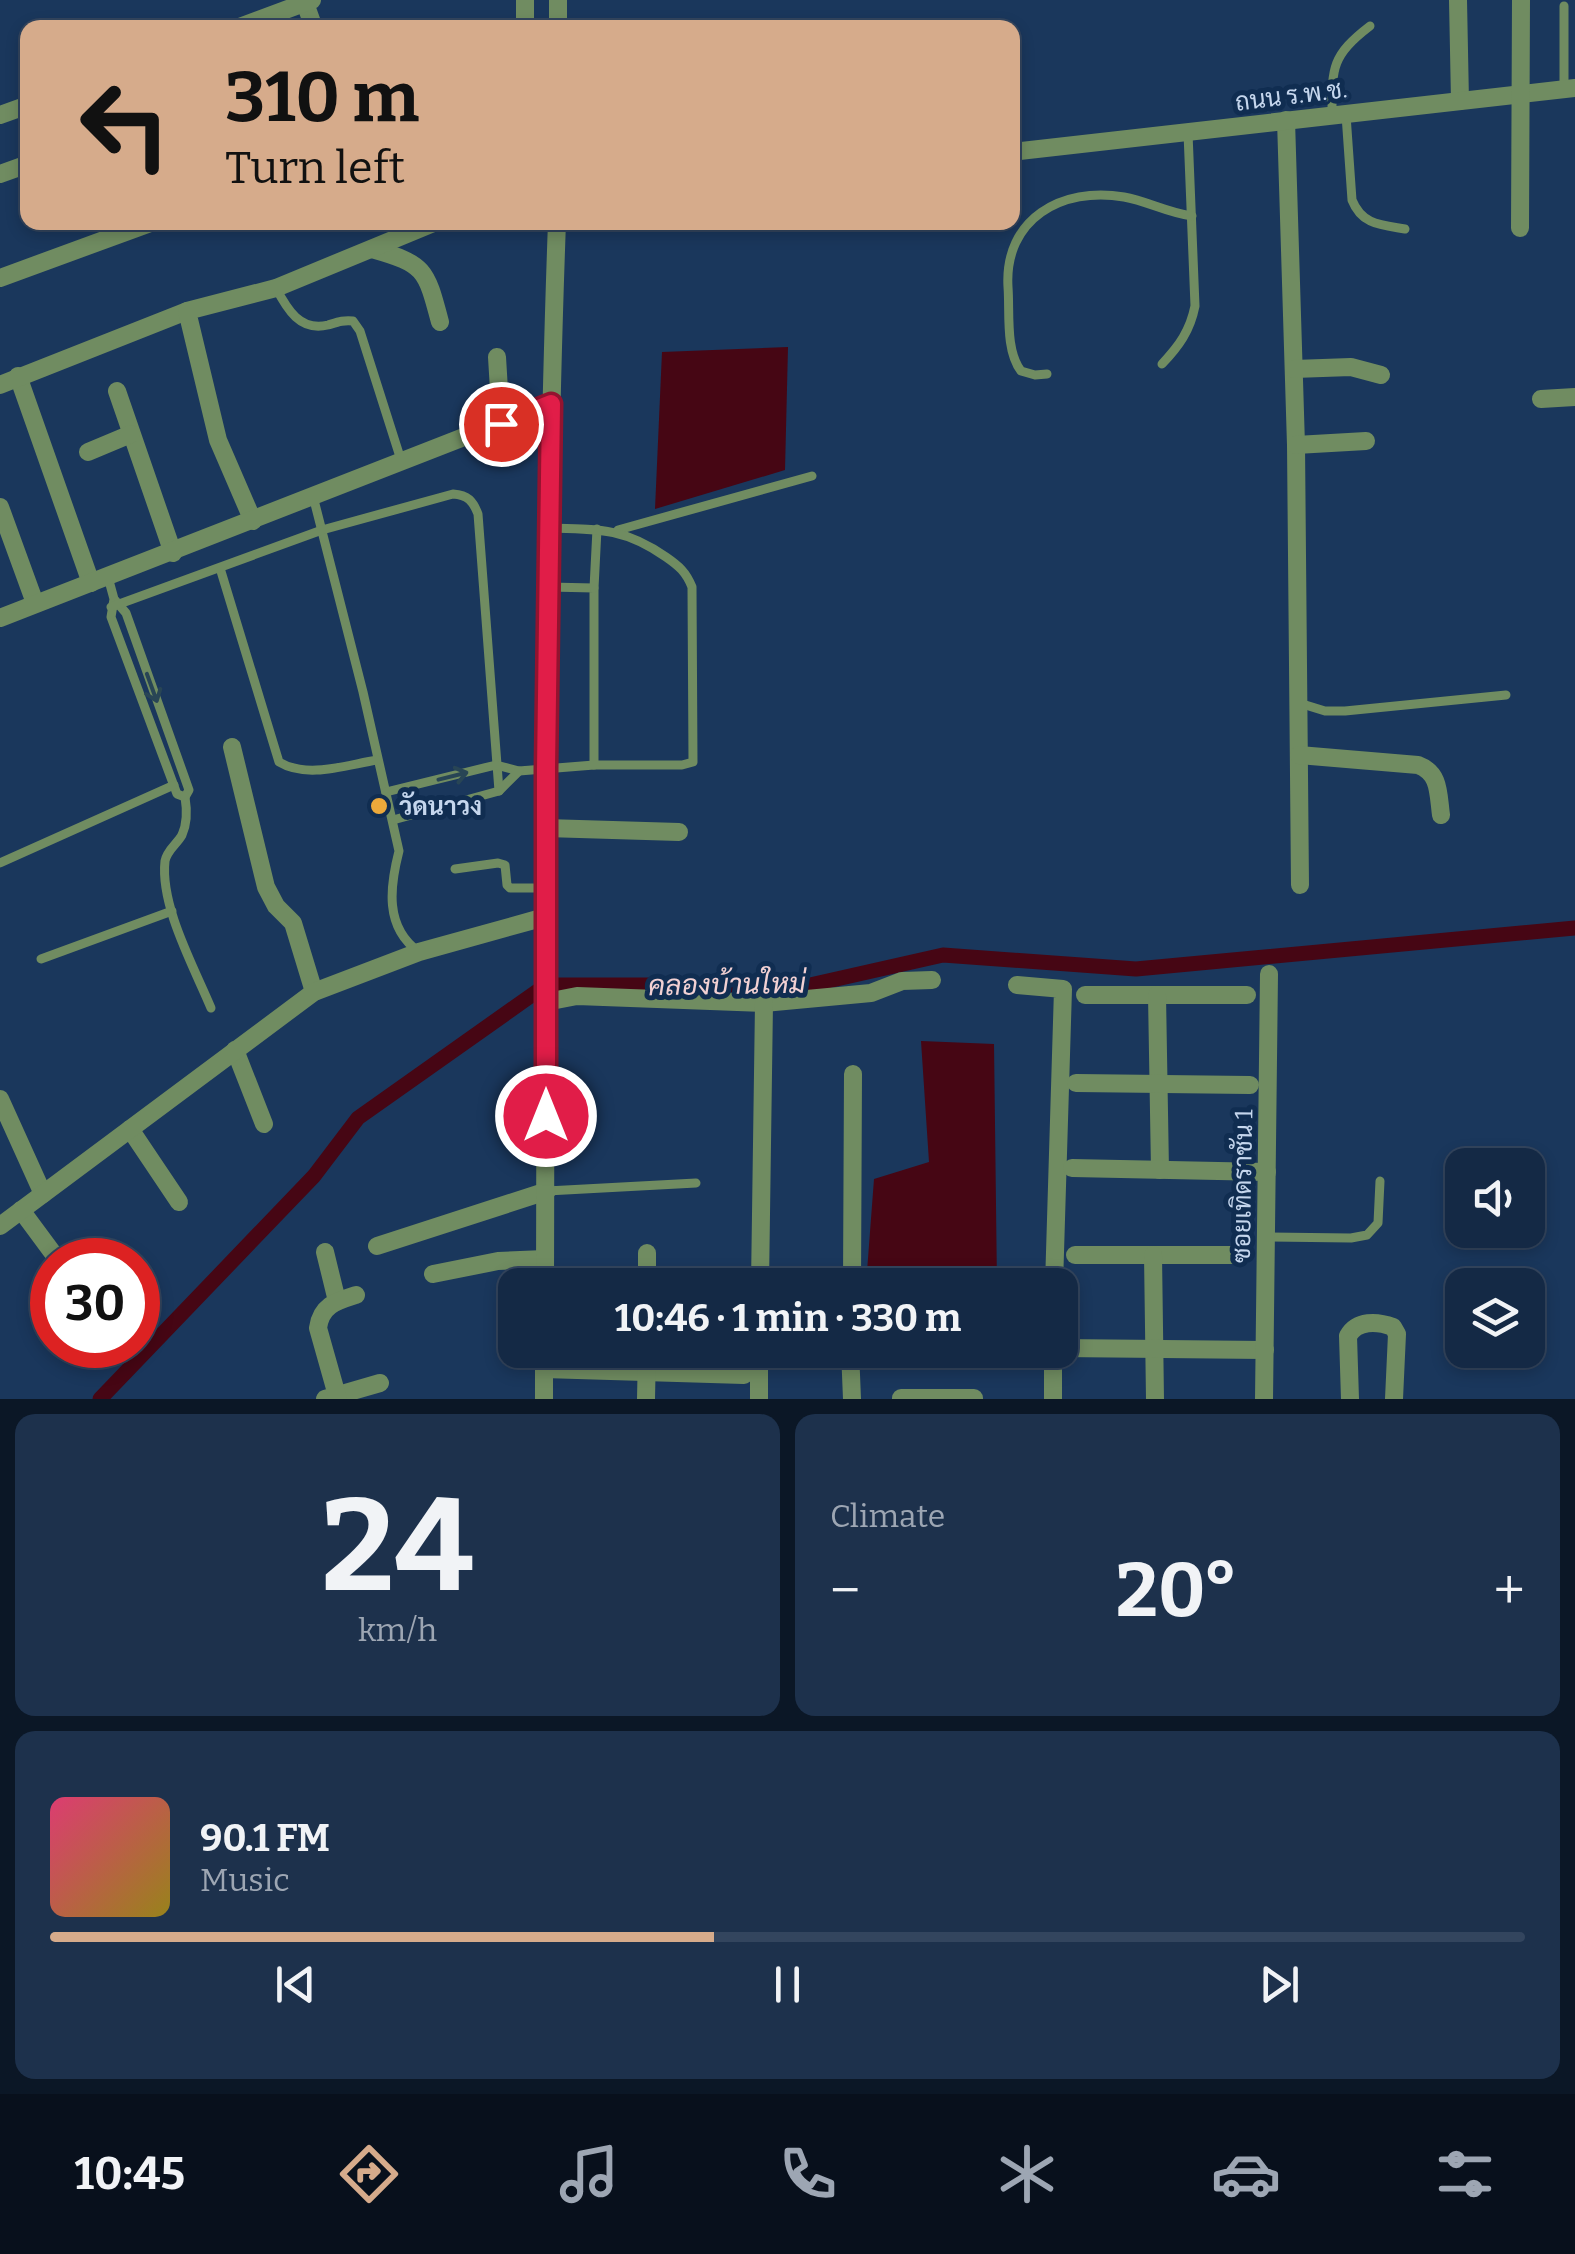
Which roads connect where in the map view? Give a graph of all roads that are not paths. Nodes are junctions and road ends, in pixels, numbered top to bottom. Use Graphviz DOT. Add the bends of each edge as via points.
graph roads {
  1 [pos="1458,0"];
  2 [pos="1521,0"];
  3 [pos="309,1"];
  4 [pos="1564,6"];
  5 [pos="258,20"];
  6 [pos="1370,26"];
  7 [pos="1569,88"];
  8 [pos="1520,94"];
  9 [pos="1460,101"];
  10 [pos="1339,114"];
  11 [pos="1286,120"];
  12 [pos="1188,132"];
  13 [pos="1020,151"];
  14 [pos="1192,216"];
  15 [pos="1520,228"];
  16 [pos="1406,229"];
  17 [pos="130,230"];
  18 [pos="417,230"];
  19 [pos="558,230"];
  20 [pos="371,249"];
  21 [pos="0,278"];
  22 [pos="276,288"];
  23 [pos="187,311"];
  24 [pos="440,322"];
  25 [pos="498,357"];
  26 [pos="1162,364"];
  27 [pos="1294,369"];
  28 [pos="1048,374"];
  29 [pos="1381,374"];
  30 [pos="18,376"];
  31 [pos="0,385"];
  32 [pos="116,391"];
  33 [pos="1575,397"];
  34 [pos="1540,399"];
  35 [pos="551,404"];
  36 [pos="501,424"];
  37 [pos="132,434"];
  38 [pos="1366,441"];
  39 [pos="1296,445"];
  40 [pos="88,452"];
  41 [pos="402,463"];
  42 [pos="812,476"];
  43 [pos="313,496"];
  44 [pos="0,506"];
  45 [pos="253,521"];
  46 [pos="550,528"];
  47 [pos="597,529"];
  48 [pos="322,530"];
  49 [pos="616,531"];
  50 [pos="173,553"];
  51 [pos="220,568"];
  52 [pos="100,580"];
  53 [pos="549,588"];
  54 [pos="594,588"];
  55 [pos="35,603"];
  56 [pos="115,603"];
  57 [pos="0,618"];
  58 [pos="1506,696"];
  59 [pos="1298,703"];
  60 [pos="232,748"];
  61 [pos="1299,755"];
  62 [pos="377,760"];
  63 [pos="496,765"];
  64 [pos="594,765"];
  65 [pos="546,769"];
  66 [pos="519,771"];
  67 [pos="174,785"];
  68 [pos="498,790"];
  69 [pos="386,792"];
  70 [pos="185,797"];
  71 [pos="1441,814"];
  72 [pos="393,820"];
  73 [pos="546,828"];
  74 [pos="679,832"];
  75 [pos="0,863"];
  76 [pos="455,869"];
  77 [pos="1300,885"];
  78 [pos="546,888"];
  79 [pos="172,912"];
  80 [pos="545,917"];
  81 [pos="419,952"];
  82 [pos="41,959"];
  83 [pos="1270,974"];
  84 [pos="932,980"];
  85 [pos="1017,985"];
  86 [pos="314,992"];
  87 [pos="1085,995"];
  88 [pos="1157,995"];
  89 [pos="1246,995"];
  90 [pos="546,999"];
  91 [pos="764,1003"];
  92 [pos="211,1008"];
  93 [pos="236,1050"];
  94 [pos="852,1074"];
  95 [pos="1076,1083"];
  96 [pos="1160,1084"];
  97 [pos="1250,1085"];
  98 [pos="0,1099"];
  99 [pos="264,1124"];
  100 [pos="130,1128"];
  101 [pos="1072,1168"];
  102 [pos="1160,1170"];
  103 [pos="1267,1172"];
  104 [pos="1380,1181"];
  105 [pos="696,1183"];
  106 [pos="546,1191"];
  107 [pos="43,1194"];
  108 [pos="180,1202"];
  109 [pos="22,1210"];
  110 [pos="0,1226"];
  111 [pos="1266,1237"];
  112 [pos="42,1238"];
  113 [pos="377,1246"];
  114 [pos="324,1252"];
  115 [pos="648,1253"];
  116 [pos="1075,1255"];
  117 [pos="1153,1255"];
  118 [pos="1242,1255"];
  119 [pos="545,1260"];
  120 [pos="545,1268"];
  121 [pos="648,1268"];
  122 [pos="760,1268"];
  123 [pos="852,1268"];
  124 [pos="1055,1268"];
  125 [pos="433,1274"];
  126 [pos="356,1295"];
  127 [pos="336,1301"];
  128 [pos="1078,1348"];
  129 [pos="1154,1350"];
  130 [pos="1265,1350"];
  131 [pos="544,1368"];
  132 [pos="615,1368"];
  133 [pos="646,1368"];
  134 [pos="759,1368"];
  135 [pos="851,1368"];
  136 [pos="1053,1368"];
  137 [pos="646,1372"];
  138 [pos="744,1375"];
  139 [pos="380,1383"];
  140 [pos="333,1398"];
  141 [pos="900,1398"];
  142 [pos="933,1398"];
  143 [pos="974,1398"];
  144 [pos="544,1399"];
  145 [pos="646,1399"];
  146 [pos="758,1399"];
  147 [pos="852,1399"];
  148 [pos="1052,1399"];
  149 [pos="1154,1399"];
  150 [pos="1264,1399"];
  151 [pos="1350,1399"];
  152 [pos="1394,1399"];
  1 -- 9 [label="street"];
  2 -- 8 [label="street"];
  3 -- 5 [label="street"];
  4 -- 7 [label="lane"];
  6 -- 10 [label="lane" via="1339,52 1332,70"];
  7 -- 8 [label="street, ถนน ร.พ.ช."];
  8 -- 9 [label="street, ถนน ร.พ.ช."];
  8 -- 15 [label="street"];
  9 -- 10 [label="street, ถนน ร.พ.ช."];
  10 -- 11 [label="street, ถนน ร.พ.ช."];
  10 -- 16 [label="lane" via="1357,213 1368,222"];
  11 -- 12 [label="street, ถนน ร.พ.ช."];
  11 -- 27 [label="street"];
  12 -- 13 [label="street, ถนน ร.พ.ช."];
  12 -- 14 [label="lane"];
  14 -- 26 [label="lane" via="1192,324"];
  14 -- 28 [label="lane" via="1123,196 1063,200 1035,214 1007,271 1012,349 1021,371"];
  17 -- 21 [label="street"];
  18 -- 20 [label="street"];
  19 -- 35 [label="street"];
  20 -- 22 [label="street"];
  20 -- 24 [label="street" via="420,269"];
  22 -- 23 [label="street"];
  22 -- 41 [label="lane" via="289,312 309,326 354,321"];
  23 -- 30 [label="street"];
  23 -- 45 [label="street" via="218,440"];
  25 -- 36 [label="street"];
  27 -- 29 [label="street" via="1351,366"];
  27 -- 39 [label="street"];
  30 -- 31 [label="street"];
  30 -- 52 [label="street"];
  32 -- 37 [label="street"];
  33 -- 34 [label="street"];
  35 -- 36 [label="street"];
  35 -- 46 [label="street"];
  36 -- 41 [label="street"];
  37 -- 40 [label="street"];
  37 -- 50 [label="street"];
  38 -- 39 [label="street"];
  39 -- 59 [label="street"];
  41 -- 43 [label="street"];
  42 -- 49 [label="lane"];
  43 -- 45 [label="street"];
  43 -- 48 [label="lane"];
  44 -- 55 [label="street"];
  45 -- 50 [label="street"];
  46 -- 47 [label="lane"];
  46 -- 53 [label="street"];
  47 -- 49 [label="lane"];
  47 -- 54 [label="lane"];
  48 -- 51 [label="lane"];
  48 -- 62 [label="lane"];
  48 -- 63 [label="lane" via="453,494 474,501"];
  49 -- 64 [label="lane" via="682,568 692,588 695,757 682,766"];
  50 -- 52 [label="street"];
  51 -- 56 [label="lane"];
  51 -- 62 [label="lane" via="279,762 310,770"];
  52 -- 55 [label="street"];
  52 -- 56 [label="lane"];
  53 -- 54 [label="lane"];
  53 -- 65 [label="street"];
  54 -- 64 [label="lane"];
  55 -- 57 [label="street"];
  56 -- 67 [label="lane" via="111,617"];
  56 -- 70 [label="lane, one-way" via="126,613 189,790"];
  58 -- 59 [label="lane" via="1344,711"];
  59 -- 61 [label="street"];
  60 -- 86 [label="street" via="266,887 293,924"];
  61 -- 71 [label="street" via="1418,765 1436,778"];
  61 -- 77 [label="street"];
  62 -- 69 [label="lane"];
  63 -- 66 [label="lane"];
  63 -- 68 [label="lane"];
  69 -- 63 [label="lane, one-way"];
  64 -- 65 [label="lane"];
  65 -- 66 [label="lane"];
  65 -- 73 [label="street"];
  66 -- 68 [label="lane"];
  67 -- 70 [label="lane"];
  67 -- 75 [label="lane"];
  68 -- 72 [label="lane"];
  69 -- 72 [label="lane"];
  70 -- 79 [label="lane" via="183,834 165,860"];
  72 -- 81 [label="lane" via="399,850 389,895 405,940"];
  73 -- 74 [label="street"];
  73 -- 78 [label="street"];
  76 -- 78 [label="lane" via="498,863 510,888"];
  78 -- 80 [label="street"];
  79 -- 82 [label="lane"];
  79 -- 92 [label="lane"];
  80 -- 81 [label="street"];
  80 -- 90 [label="street"];
  81 -- 86 [label="street"];
  83 -- 103 [label="street, ซอยเทิดราชัน 1"];
  84 -- 91 [label="street"];
  85 -- 124 [label="street" via="1063,990"];
  86 -- 93 [label="street"];
  87 -- 88 [label="street"];
  88 -- 89 [label="street"];
  88 -- 96 [label="street"];
  90 -- 91 [label="street"];
  90 -- 106 [label="street"];
  91 -- 122 [label="street"];
  93 -- 99 [label="street"];
  93 -- 100 [label="street"];
  94 -- 123 [label="street"];
  95 -- 96 [label="street"];
  96 -- 97 [label="street"];
  96 -- 102 [label="street"];
  98 -- 107 [label="street"];
  100 -- 107 [label="street"];
  100 -- 108 [label="street"];
  101 -- 102 [label="street"];
  102 -- 103 [label="street"];
  103 -- 111 [label="street, ซอยเทิดราชัน 1"];
  104 -- 111 [label="lane" via="1378,1223 1367,1234"];
  105 -- 106 [label="lane"];
  106 -- 113 [label="street"];
  106 -- 119 [label="street"];
  107 -- 109 [label="street"];
  109 -- 110 [label="street"];
  109 -- 112 [label="street"];
  111 -- 130 [label="street, ซอยเทิดราชัน 1"];
  114 -- 127 [label="street"];
  115 -- 121 [label="street"];
  116 -- 117 [label="street"];
  117 -- 118 [label="street"];
  117 -- 129 [label="street"];
  119 -- 120 [label="street"];
  119 -- 125 [label="street"];
  126 -- 127 [label="street"];
  127 -- 140 [label="street" via="325,1308 318,1328"];
  128 -- 129 [label="street"];
  129 -- 130 [label="street"];
  129 -- 149 [label="street"];
  130 -- 150 [label="street, ซอยเทิดราชัน 1"];
  131 -- 144 [label="street"];
  132 -- 137 [label="street"];
  133 -- 137 [label="street"];
  134 -- 146 [label="street"];
  135 -- 147 [label="street"];
  136 -- 148 [label="street"];
  137 -- 138 [label="street"];
  137 -- 145 [label="street"];
  139 -- 140 [label="street"];
  141 -- 142 [label="street"];
  142 -- 143 [label="street"];
  151 -- 152 [label="street" via="1348,1336 1361,1324 1386,1324 1397,1334"];
}
